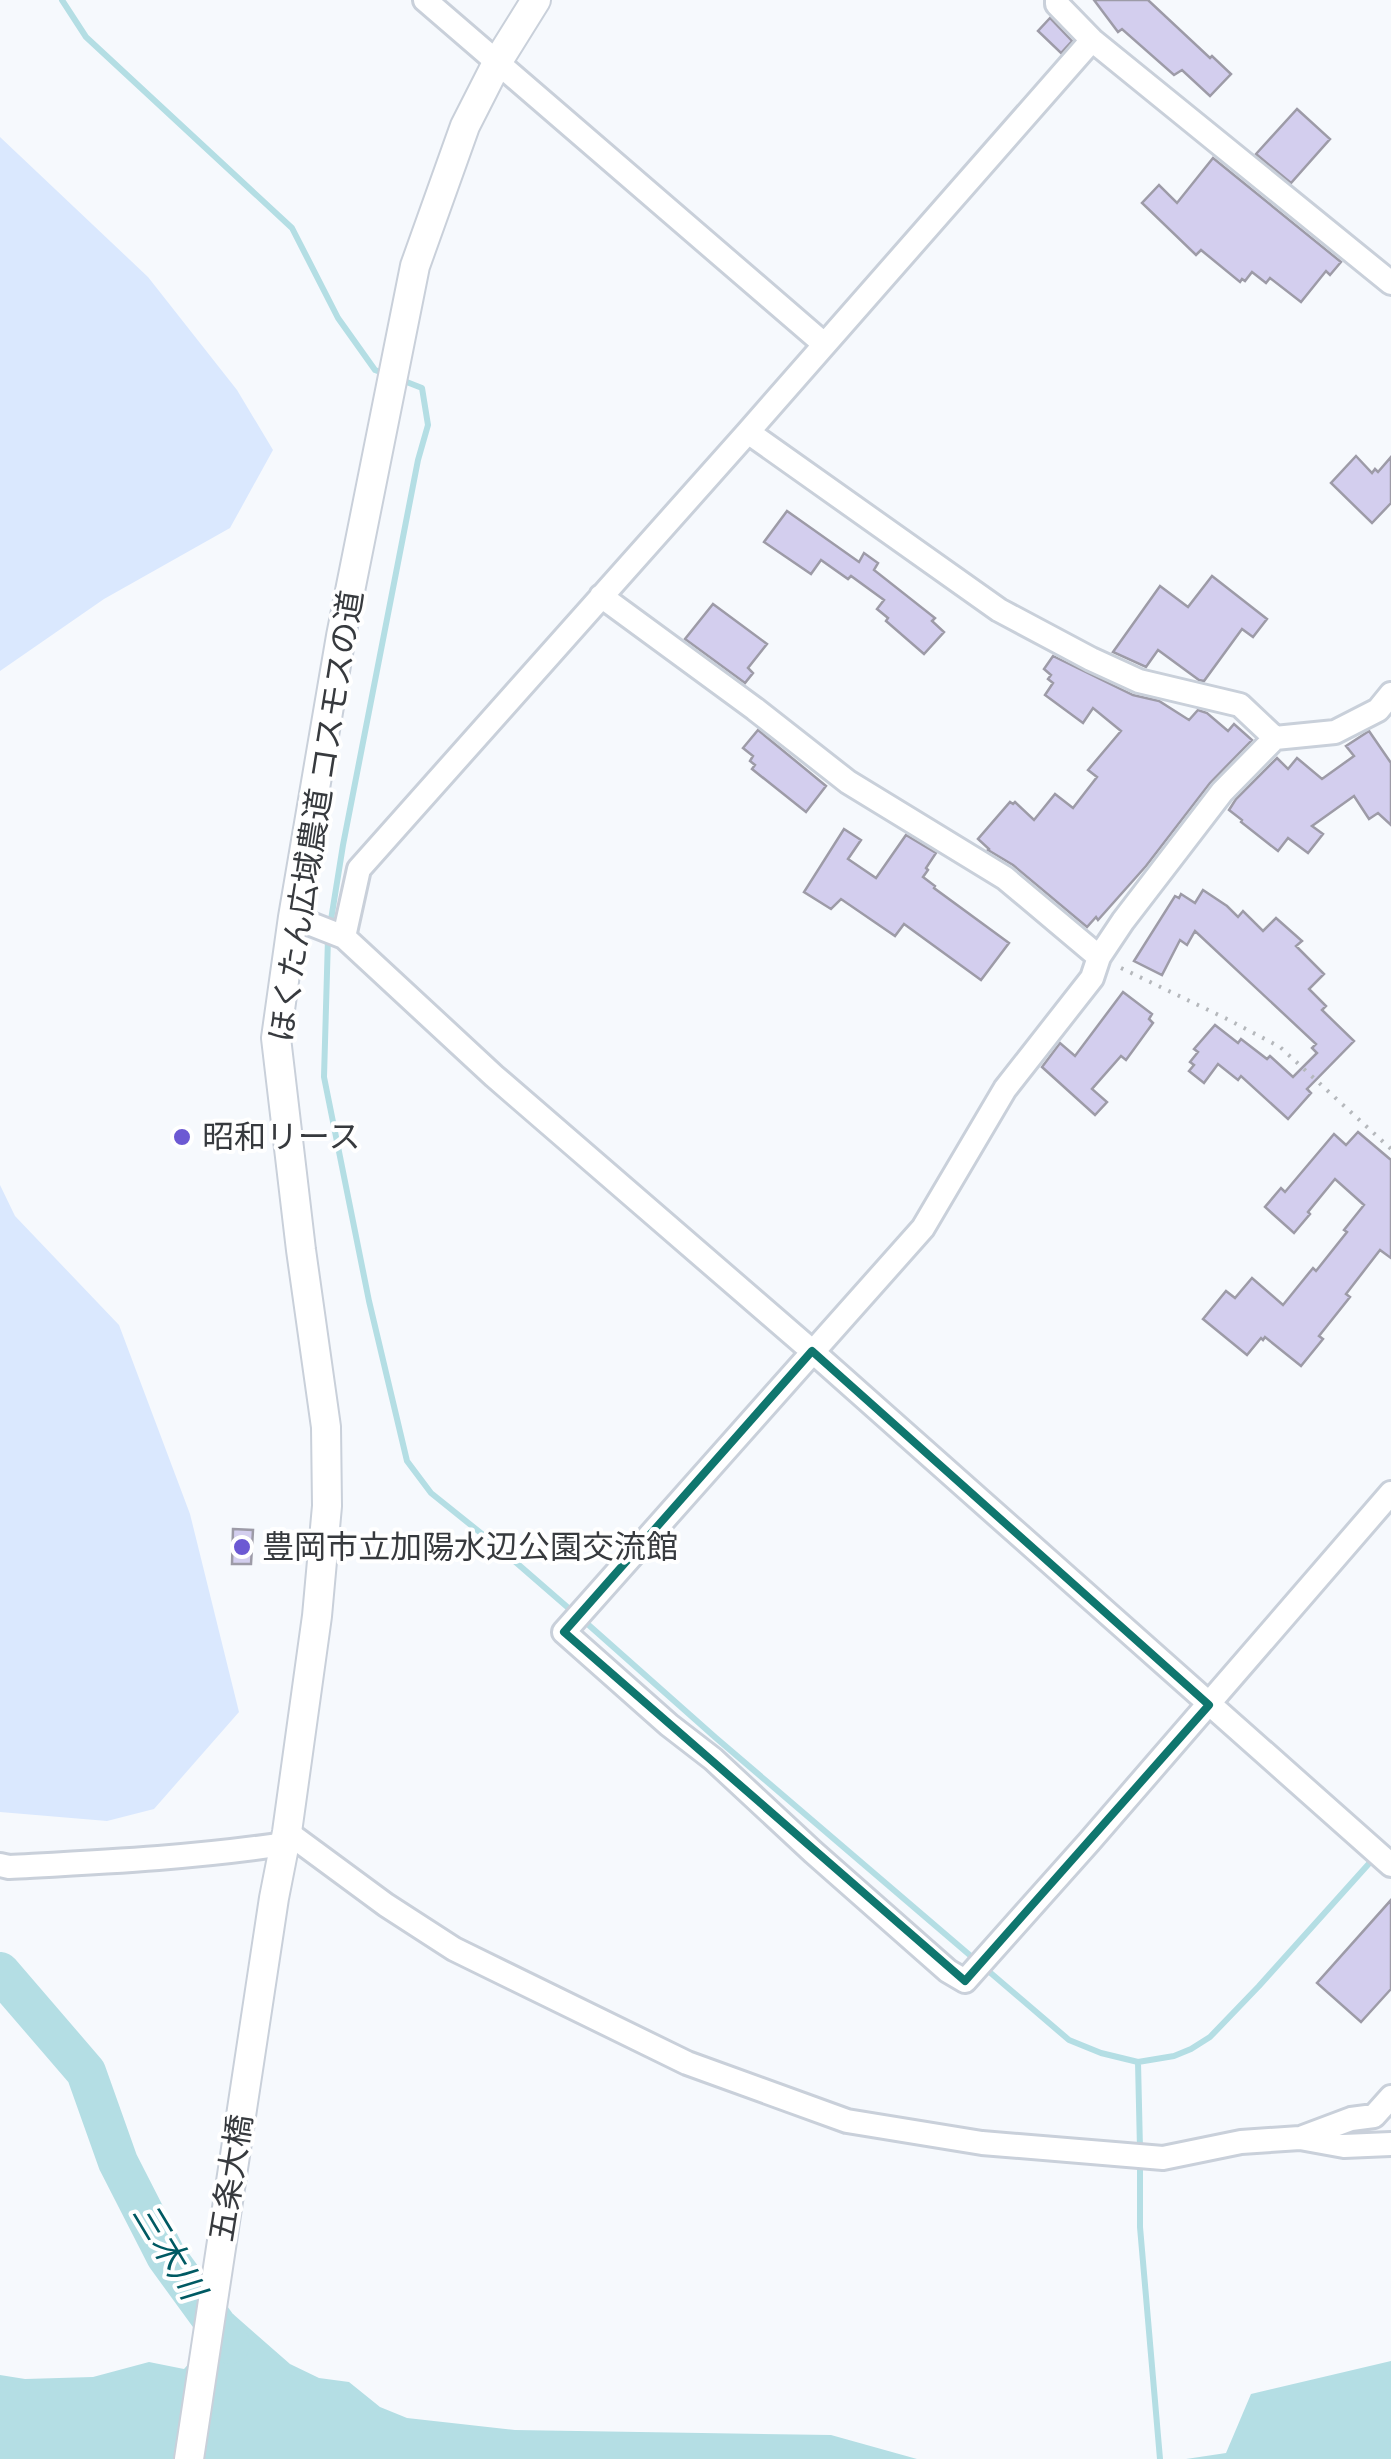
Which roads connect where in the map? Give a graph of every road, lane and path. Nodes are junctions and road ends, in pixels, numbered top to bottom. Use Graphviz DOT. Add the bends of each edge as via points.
graph roads {
  1 [pos="425,0"];
  2 [pos="536,0"];
  3 [pos="1057,0"];
  4 [pos="1092,40"];
  5 [pos="498,61"];
  6 [pos="1391,283"];
  7 [pos="824,344"];
  8 [pos="748,432"];
  9 [pos="601,596"];
  10 [pos="1387,708"];
  11 [pos="1276,738"];
  12 [pos="293,917"];
  13 [pos="344,937"];
  14 [pos="1099,957"];
  15 [pos="1391,1149"];
  16 [pos="812,1351"];
  17 [pos="1391,1492"];
  18 [pos="1209,1705"];
  19 [pos="285,1838"];
  20 [pos="0,1865"];
  21 [pos="1391,1865"];
  22 [pos="274,1898"];
  23 [pos="1391,2097"];
  24 [pos="1300,2138"];
  25 [pos="1391,2144"];
  26 [pos="189,2459"];
  1 -- 5 [label="street"];
  2 -- 5 [label="street, ほくたん広域農道 コスモスの道"];
  3 -- 4 [label="street"];
  4 -- 6 [label="street"];
  4 -- 7 [label="street"];
  5 -- 7 [label="street"];
  5 -- 12 [label="street, ほくたん広域農道 コスモスの道" via="465,126 415,266"];
  7 -- 8 [label="street"];
  8 -- 9 [label="street"];
  8 -- 11 [label="street" via="1000,610 1139,682 1240,705"];
  9 -- 13 [label="street" via="359,869"];
  9 -- 14 [label="street" via="848,782 1004,878"];
  10 -- 11 [label="street" via="1335,732"];
  11 -- 14 [label="street" via="1222,792"];
  12 -- 13 [label="street"];
  12 -- 19 [label="street, ほくたん広域農道 コスモスの道" via="276,1038 326,1426 328,1506"];
  13 -- 16 [label="street"];
  14 -- 15 [label="path" via="1280,1047"];
  14 -- 16 [label="street" via="1092,978 1005,1089 924,1228"];
  16 -- 18 [label="street"];
  16 -- 18 [label="street" via="564,1632 965,1981"];
  17 -- 18 [label="street"];
  18 -- 21 [label="street"];
  19 -- 20 [label="street" via="227,1853"];
  19 -- 22 [label="street, ほくたん広域農道 コスモスの道"];
  19 -- 24 [label="street" via="454,1949 687,2063 847,2121 982,2143 1163,2158"];
  22 -- 26 [label="street, 五条大橋"];
  23 -- 24 [label="street" via="1374,2116"];
  24 -- 25 [label="street" via="1344,2146"];
}
